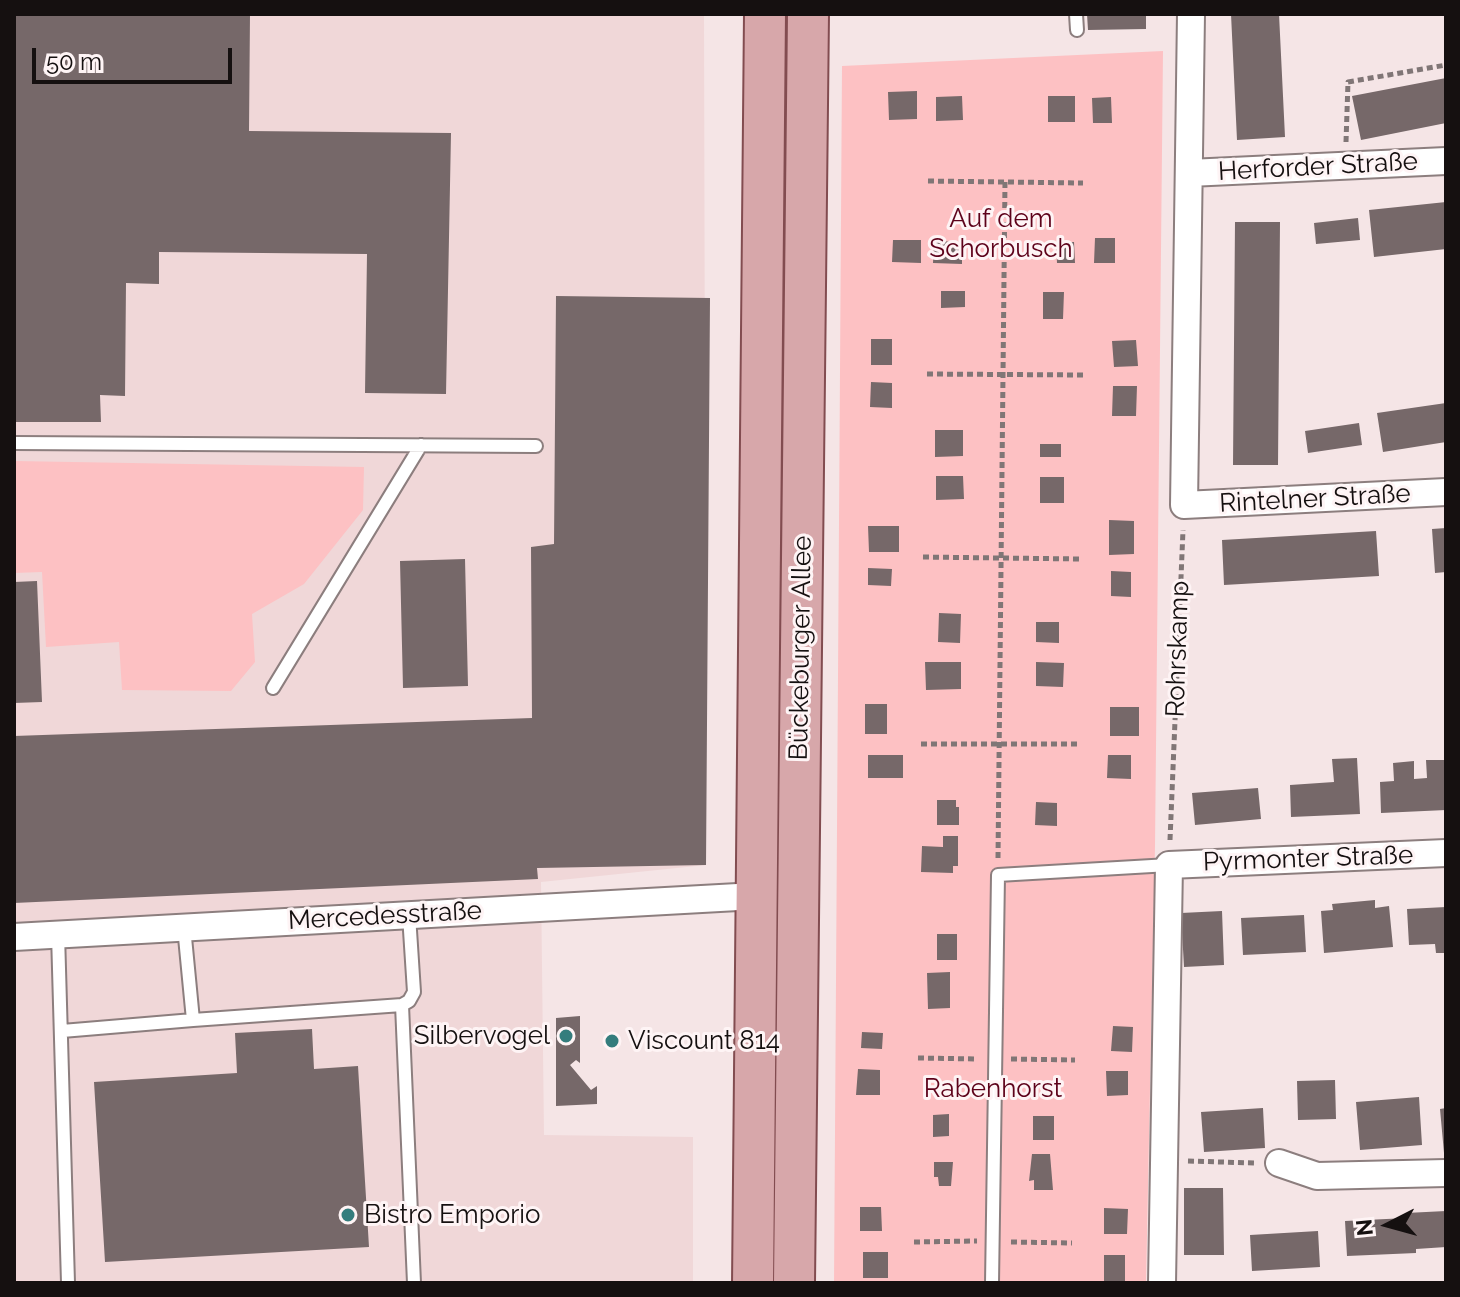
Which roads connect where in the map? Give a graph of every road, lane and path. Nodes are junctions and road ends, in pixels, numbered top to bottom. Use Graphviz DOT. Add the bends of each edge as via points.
graph roads {
  1 [pos="765,14"];
  2 [pos="808,14"];
  3 [pos="1076,14"];
  4 [pos="1191,14"];
  5 [pos="1077,30"];
  6 [pos="1446,65"];
  7 [pos="1446,161"];
  8 [pos="1345,167"];
  9 [pos="1189,173"];
  10 [pos="928,181"];
  11 [pos="1005,181"];
  12 [pos="1083,183"];
  13 [pos="1003,373"];
  14 [pos="927,374"];
  15 [pos="1083,375"];
  16 [pos="14,443"];
  17 [pos="421,445"];
  18 [pos="536,446"];
  19 [pos="1446,492"];
  20 [pos="1184,505"];
  21 [pos="923,557"];
  22 [pos="1001,559"];
  23 [pos="1081,559"];
  24 [pos="273,688"];
  25 [pos="921,744"];
  26 [pos="1000,744"];
  27 [pos="1077,744"];
  28 [pos="1446,853"];
  29 [pos="1169,865"];
  30 [pos="998,875"];
  31 [pos="756,896"];
  32 [pos="409,915"];
  33 [pos="184,927"];
  34 [pos="58,934"];
  35 [pos="14,937"];
  36 [pos="402,1005"];
  37 [pos="193,1020"];
  38 [pos="62,1031"];
  39 [pos="1164,1160"];
  40 [pos="1279,1163"];
  41 [pos="1446,1173"];
  42 [pos="68,1283"];
  43 [pos="414,1283"];
  44 [pos="753,1283"];
  45 [pos="794,1283"];
  46 [pos="992,1283"];
  47 [pos="1162,1283"];
  1 -- 31 [label="main road, Bückeburger Allee"];
  2 -- 45 [label="main road, Bückeburger Allee"];
  3 -- 5 [label="lane"];
  4 -- 9 [label="street"];
  6 -- 8 [label="path" via="1348,82"];
  7 -- 8 [label="street, Herforder Straße"];
  8 -- 9 [label="street, Herforder Straße"];
  9 -- 20 [label="street"];
  10 -- 11 [label="path"];
  11 -- 12 [label="path"];
  11 -- 13 [label="path"];
  13 -- 14 [label="path"];
  13 -- 15 [label="path"];
  13 -- 22 [label="path"];
  16 -- 17 [label="lane"];
  17 -- 18 [label="lane"];
  17 -- 24 [label="lane"];
  19 -- 20 [label="street, Rintelner Straße"];
  20 -- 29 [label="path, Rohrskamp"];
  21 -- 22 [label="path"];
  22 -- 23 [label="path"];
  22 -- 26 [label="path"];
  25 -- 26 [label="path"];
  26 -- 27 [label="path"];
  26 -- 30 [label="path"];
  28 -- 29 [label="street, Pyrmonter Straße"];
  29 -- 30 [label="lane"];
  29 -- 39 [label="street"];
  30 -- 46 [label="lane"];
  31 -- 32 [label="street, Mercedesstraße"];
  31 -- 44 [label="main road, Bückeburger Allee"];
  32 -- 33 [label="street, Mercedesstraße"];
  32 -- 36 [label="lane" via="414,992"];
  33 -- 34 [label="street, Mercedesstraße"];
  33 -- 37 [label="lane"];
  34 -- 35 [label="street, Mercedesstraße"];
  34 -- 38 [label="lane"];
  36 -- 37 [label="lane"];
  36 -- 43 [label="lane"];
  37 -- 38 [label="lane"];
  38 -- 42 [label="lane"];
  39 -- 40 [label="path"];
  39 -- 47 [label="street"];
  40 -- 41 [label="street" via="1317,1176"];
}
